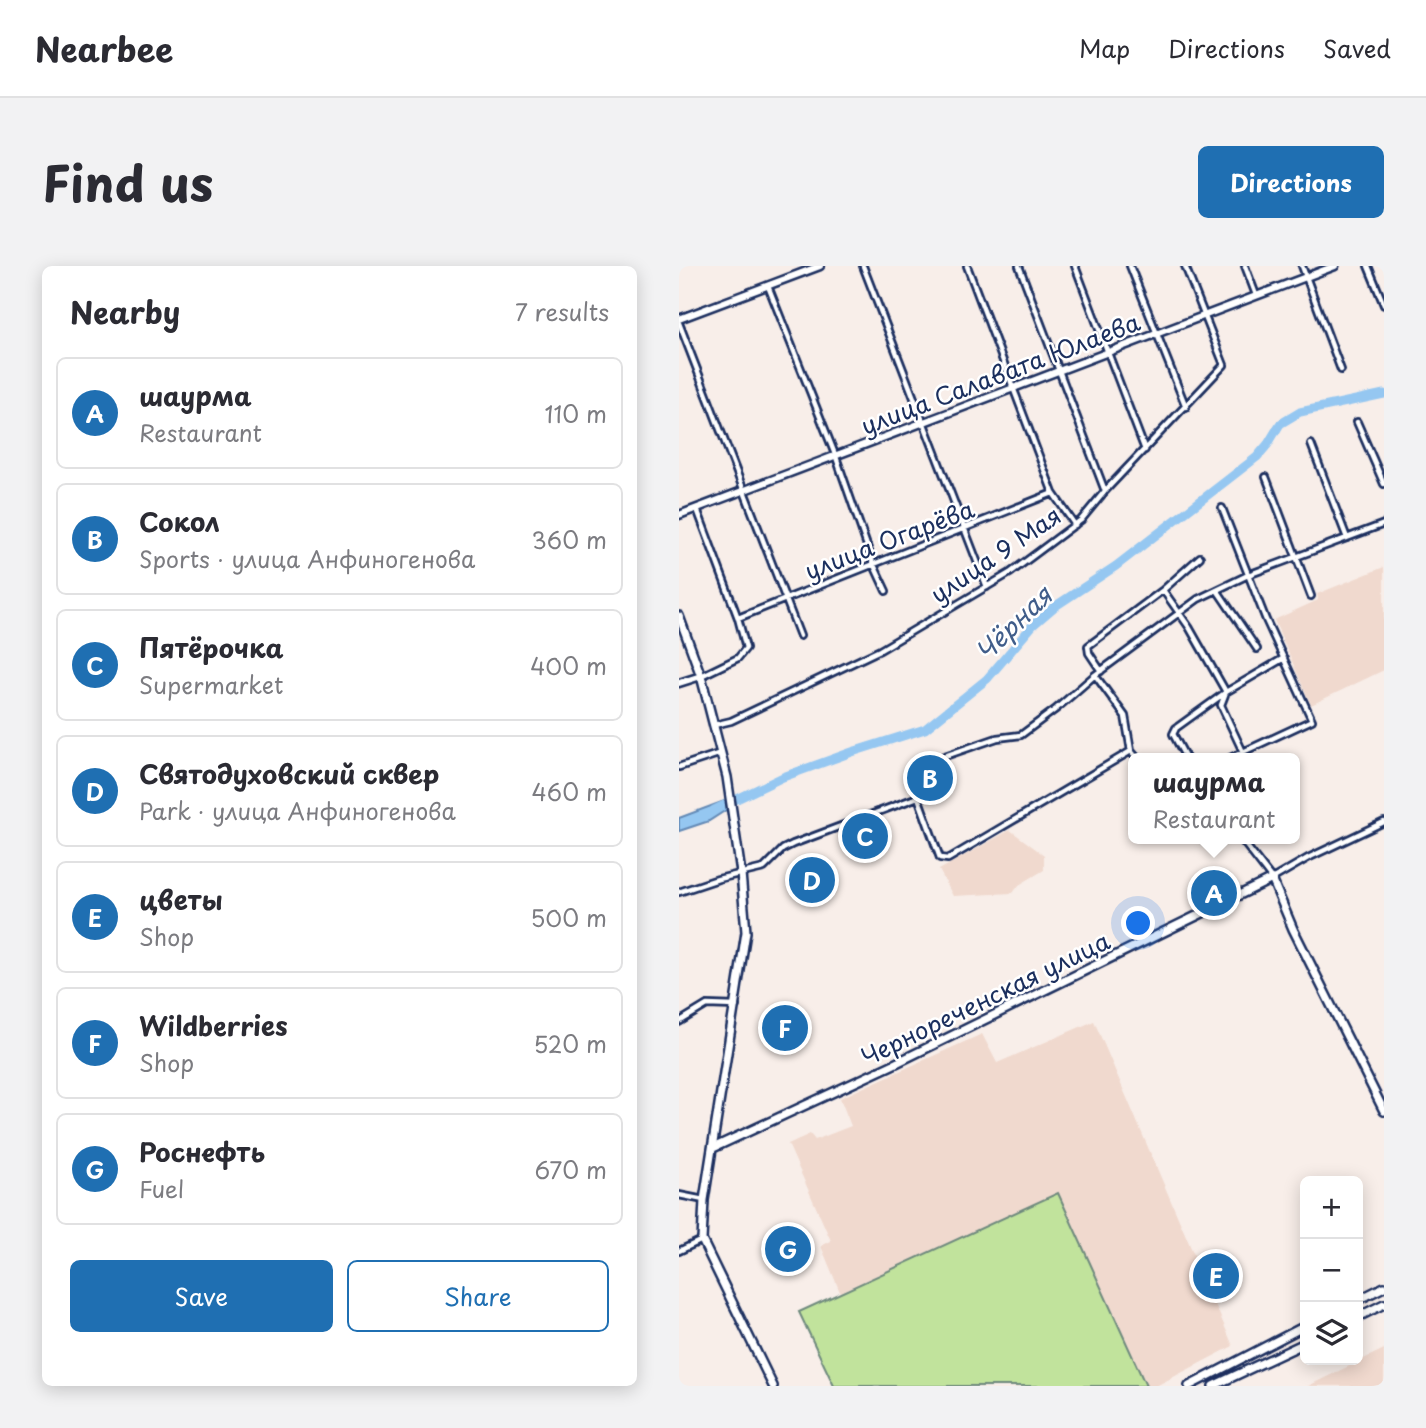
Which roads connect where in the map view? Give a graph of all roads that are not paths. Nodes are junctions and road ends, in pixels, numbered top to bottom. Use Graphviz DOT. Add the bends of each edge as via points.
graph roads {
  1 [pos="820,266"];
  2 [pos="863,266"];
  3 [pos="967,266"];
  4 [pos="1019,266"];
  5 [pos="1075,266"];
  6 [pos="1130,266"];
  7 [pos="1185,266"];
  8 [pos="1245,266"];
  9 [pos="1302,266"];
  10 [pos="1335,266"];
  11 [pos="1368,266"];
  12 [pos="1306,277"];
  13 [pos="768,286"];
  14 [pos="1256,295"];
  15 [pos="1384,305"];
  16 [pos="1204,316"];
  17 [pos="679,321"];
  18 [pos="1156,334"];
  19 [pos="1107,353"];
  20 [pos="1341,370"];
  21 [pos="1059,372"];
  22 [pos="1012,389"];
  23 [pos="1186,407"];
  24 [pos="1357,422"];
  25 [pos="924,423"];
  26 [pos="1311,444"];
  27 [pos="1145,450"];
  28 [pos="836,457"];
  29 [pos="1266,477"];
  30 [pos="1384,485"];
  31 [pos="743,491"];
  32 [pos="1105,491"];
  33 [pos="1053,493"];
  34 [pos="1222,508"];
  35 [pos="697,509"];
  36 [pos="679,515"];
  37 [pos="1384,524"];
  38 [pos="1075,526"];
  39 [pos="963,529"];
  40 [pos="1347,538"];
  41 [pos="1200,557"];
  42 [pos="1298,557"];
  43 [pos="873,564"];
  44 [pos="1248,575"];
  45 [pos="987,587"];
  46 [pos="1163,590"];
  47 [pos="1217,590"];
  48 [pos="886,592"];
  49 [pos="1311,596"];
  50 [pos="786,599"];
  51 [pos="1179,612"];
  52 [pos="679,616"];
  53 [pos="738,618"];
  54 [pos="800,636"];
  55 [pos="1257,649"];
  56 [pos="1284,658"];
  57 [pos="1101,671"];
  58 [pos="1095,675"];
  59 [pos="701,676"];
  60 [pos="679,683"];
  61 [pos="1226,692"];
  62 [pos="1221,705"];
  63 [pos="1208,706"];
  64 [pos="714,725"];
  65 [pos="1131,751"];
  66 [pos="1243,752"];
  67 [pos="722,753"];
  68 [pos="1183,753"];
  69 [pos="679,767"];
  70 [pos="918,797"];
  71 [pos="1384,822"];
  72 [pos="1245,844"];
  73 [pos="741,873"];
  74 [pos="1272,879"];
  75 [pos="679,892"];
  76 [pos="736,1006"];
  77 [pos="679,1022"];
  78 [pos="1384,1111"];
  79 [pos="713,1148"];
  80 [pos="679,1195"];
  81 [pos="704,1200"];
  82 [pos="702,1240"];
  83 [pos="679,1251"];
  84 [pos="1384,1287"];
  85 [pos="1363,1298"];
  86 [pos="1384,1304"];
  87 [pos="1363,1314"];
  88 [pos="1300,1329"];
  89 [pos="1281,1339"];
  90 [pos="1300,1346"];
  91 [pos="1287,1352"];
  92 [pos="773,1386"];
  93 [pos="1189,1386"];
  94 [pos="1213,1386"];
  1 -- 13 [label="street"];
  2 -- 25 [label="street"];
  3 -- 22 [label="street"];
  4 -- 21 [label="street"];
  5 -- 19 [label="street"];
  6 -- 18 [label="street"];
  7 -- 16 [label="street"];
  8 -- 14 [label="street"];
  9 -- 12 [label="street"];
  10 -- 12 [label="street, улица Салавата Юлаева"];
  11 -- 15 [label="street"];
  12 -- 14 [label="street, улица Салавата Юлаева"];
  12 -- 20 [label="street"];
  13 -- 17 [label="street"];
  13 -- 28 [label="street"];
  14 -- 16 [label="street, улица Салавата Юлаева"];
  16 -- 18 [label="street, улица Салавата Юлаева"];
  16 -- 23 [label="street, улица 9 Мая" via="1224,365"];
  17 -- 31 [label="street"];
  18 -- 19 [label="street, улица Салавата Юлаева"];
  18 -- 23 [label="street"];
  19 -- 21 [label="street, улица Салавата Юлаева"];
  19 -- 27 [label="street"];
  21 -- 22 [label="street, улица Салавата Юлаева"];
  21 -- 32 [label="street"];
  22 -- 25 [label="street, улица Салавата Юлаева"];
  22 -- 33 [label="street"];
  23 -- 27 [label="street, улица 9 Мая"];
  24 -- 30 [label="street"];
  25 -- 28 [label="street, улица Салавата Юлаева"];
  25 -- 39 [label="street"];
  26 -- 40 [label="street"];
  27 -- 32 [label="street, улица 9 Мая"];
  28 -- 31 [label="street, улица Салавата Юлаева"];
  28 -- 43 [label="street"];
  29 -- 42 [label="street"];
  31 -- 35 [label="street, улица Салавата Юлаева"];
  31 -- 50 [label="street"];
  32 -- 38 [label="street, улица 9 Мая"];
  33 -- 38 [label="street"];
  33 -- 39 [label="street, улица Огарёва"];
  34 -- 44 [label="street"];
  35 -- 36 [label="street, улица Салавата Юлаева"];
  35 -- 53 [label="street"];
  37 -- 40 [label="street"];
  38 -- 45 [label="street, улица 9 Мая"];
  39 -- 43 [label="street, улица Огарёва"];
  39 -- 45 [label="street"];
  40 -- 42 [label="street"];
  41 -- 46 [label="street"];
  42 -- 44 [label="street"];
  42 -- 49 [label="street"];
  43 -- 48 [label="street"];
  43 -- 50 [label="street, улица Огарёва"];
  44 -- 47 [label="street"];
  44 -- 56 [label="street"];
  45 -- 64 [label="street, улица 9 Мая" via="880,650 743,716"];
  46 -- 51 [label="street"];
  46 -- 57 [label="street" via="1088,646"];
  47 -- 51 [label="street"];
  47 -- 55 [label="street"];
  50 -- 53 [label="street, улица Огарёва"];
  50 -- 54 [label="street"];
  51 -- 57 [label="street"];
  51 -- 61 [label="street"];
  52 -- 59 [label="main road"];
  53 -- 59 [label="street" via="746,648 738,658"];
  56 -- 61 [label="street"];
  56 -- 66 [label="street" via="1313,720"];
  57 -- 58 [label="street"];
  58 -- 65 [label="street" via="1125,716"];
  58 -- 70 [label="street" via="1021,735 997,738 916,766 912,773"];
  59 -- 60 [label="street"];
  59 -- 64 [label="main road"];
  61 -- 62 [label="street"];
  61 -- 63 [label="street"];
  62 -- 63 [label="street"];
  62 -- 66 [label="street"];
  63 -- 68 [label="street" via="1175,728 1173,734"];
  64 -- 67 [label="main road"];
  65 -- 70 [label="street" via="948,859 940,858"];
  67 -- 69 [label="street"];
  67 -- 73 [label="main road"];
  70 -- 73 [label="street" via="793,844 764,868"];
  71 -- 74 [label="street, Чернореченская улица"];
  72 -- 74 [label="street"];
  73 -- 75 [label="street"];
  73 -- 76 [label="main road" via="746,932"];
  74 -- 78 [label="main road"];
  74 -- 79 [label="main road, Чернореченская улица"];
  76 -- 77 [label="street" via="707,1005"];
  76 -- 79 [label="main road"];
  79 -- 81 [label="main road"];
  80 -- 81 [label="street"];
  81 -- 82 [label="main road"];
  82 -- 83 [label="street"];
  82 -- 92 [label="main road"];
  84 -- 85 [label="main road"];
  86 -- 87 [label="main road"];
  88 -- 89 [label="main road"];
  89 -- 91 [label="main road"];
  89 -- 93 [label="main road"];
  90 -- 91 [label="main road"];
  91 -- 94 [label="main road"];
}
